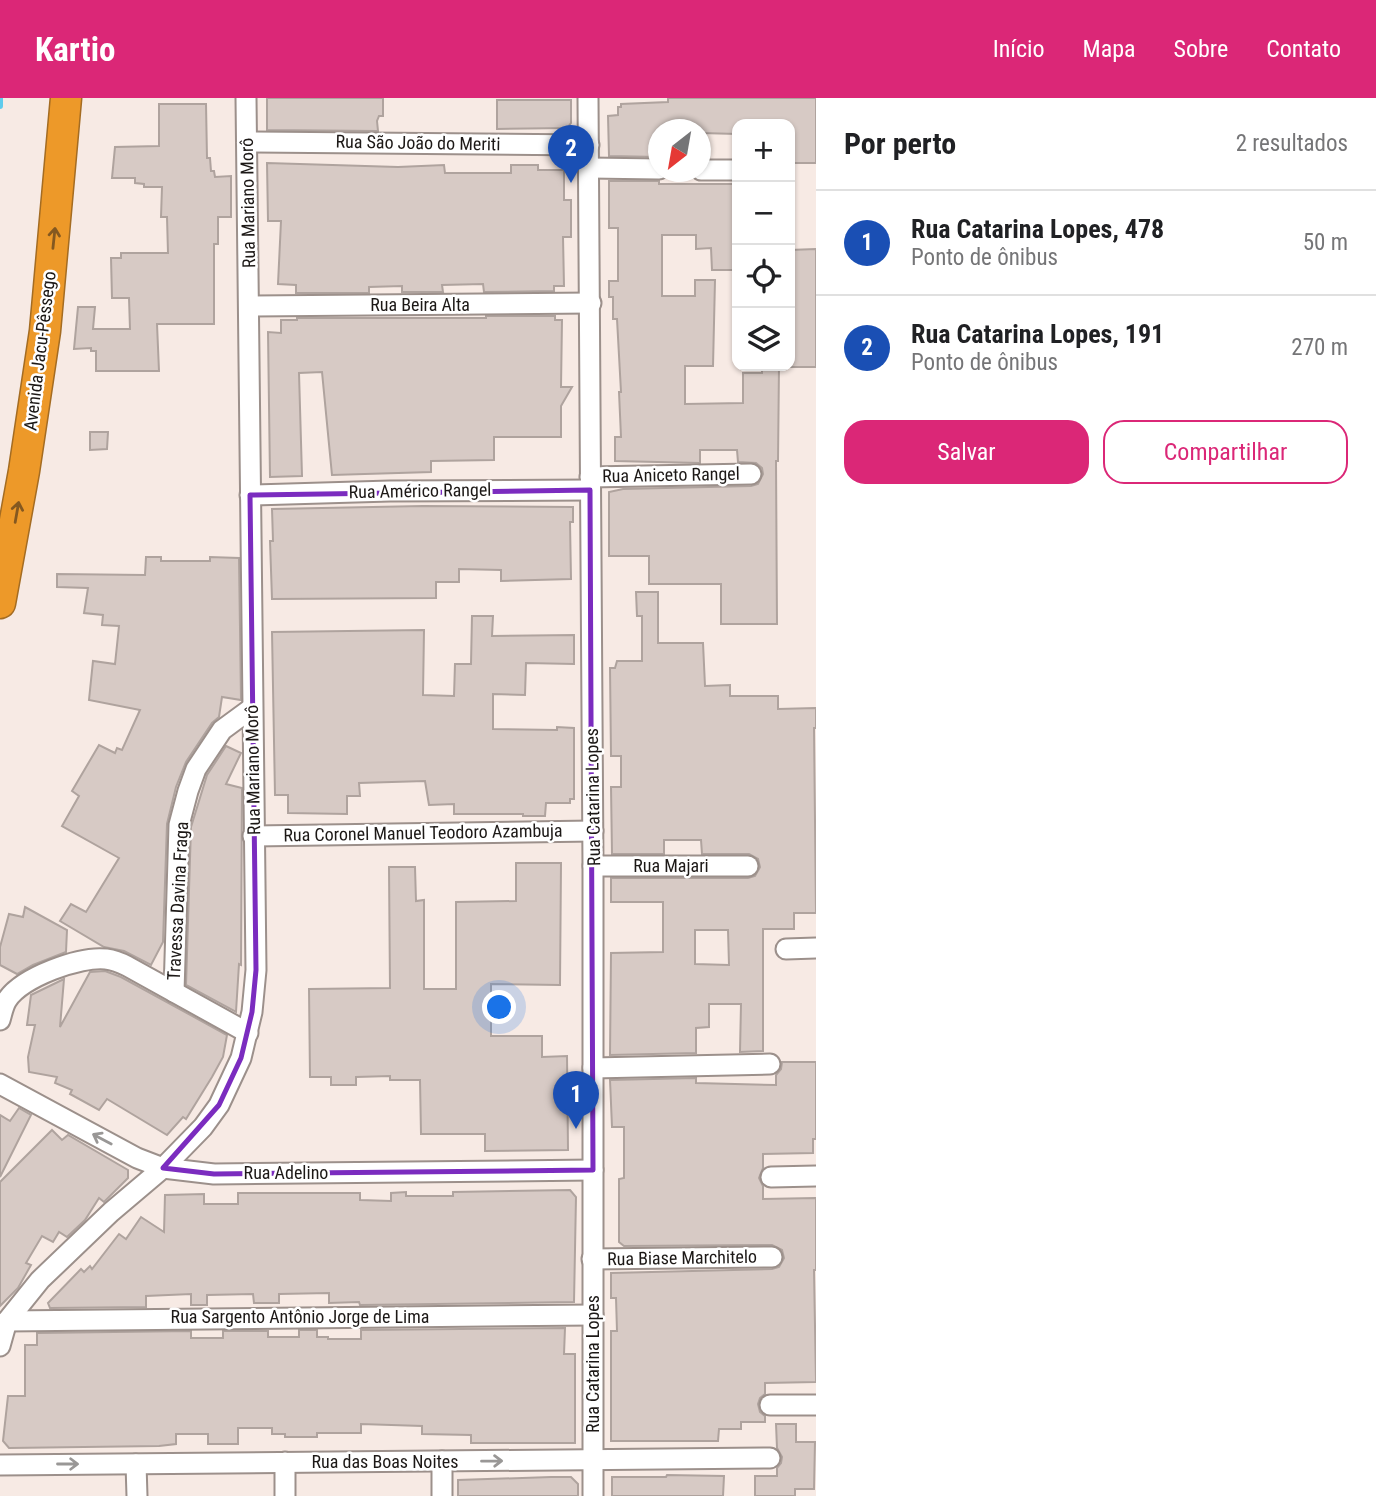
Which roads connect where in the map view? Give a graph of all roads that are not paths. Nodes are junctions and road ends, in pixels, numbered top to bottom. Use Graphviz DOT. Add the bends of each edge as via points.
graph roads {
  1 [pos="66,98"];
  2 [pos="246,98"];
  3 [pos="588,98"];
  4 [pos="247,142"];
  5 [pos="589,145"];
  6 [pos="590,168"];
  7 [pos="648,169"];
  8 [pos="711,170"];
  9 [pos="732,170"];
  10 [pos="591,303"];
  11 [pos="249,306"];
  12 [pos="751,474"];
  13 [pos="590,483"];
  14 [pos="250,495"];
  15 [pos="0,603"];
  16 [pos="252,708"];
  17 [pos="593,831"];
  18 [pos="253,836"];
  19 [pos="593,866"];
  20 [pos="748,866"];
  21 [pos="816,948"];
  22 [pos="786,949"];
  23 [pos="174,992"];
  24 [pos="0,1020"];
  25 [pos="248,1034"];
  26 [pos="770,1064"];
  27 [pos="593,1068"];
  28 [pos="0,1084"];
  29 [pos="163,1168"];
  30 [pos="593,1170"];
  31 [pos="816,1176"];
  32 [pos="771,1177"];
  33 [pos="772,1257"];
  34 [pos="593,1259"];
  35 [pos="593,1315"];
  36 [pos="7,1321"];
  37 [pos="0,1346"];
  38 [pos="770,1405"];
  39 [pos="816,1405"];
  40 [pos="770,1458"];
  41 [pos="593,1460"];
  42 [pos="442,1461"];
  43 [pos="285,1462"];
  44 [pos="136,1464"];
  45 [pos="0,1465"];
  46 [pos="137,1496"];
  47 [pos="285,1496"];
  48 [pos="442,1496"];
  49 [pos="593,1496"];
  15 -- 1 [label="highway, Avenida Jacu-Pêssego, one-way" via="45,331"];
  2 -- 4 [label="street, Rua Mariano Morô"];
  3 -- 5 [label="street, Rua Catarina Lopes"];
  4 -- 5 [label="street, Rua São João do Meriti"];
  4 -- 11 [label="street, Rua Mariano Morô"];
  5 -- 6 [label="street, Rua Catarina Lopes"];
  6 -- 7 [label="street"];
  6 -- 10 [label="street, Rua Catarina Lopes"];
  8 -- 9 [label="street"];
  10 -- 11 [label="street, Rua Beira Alta"];
  10 -- 13 [label="street, Rua Catarina Lopes"];
  11 -- 14 [label="street, Rua Mariano Morô"];
  12 -- 13 [label="street, Rua Aniceto Rangel"];
  13 -- 14 [label="street, Rua Américo Rangel"];
  13 -- 17 [label="street, Rua Catarina Lopes"];
  14 -- 16 [label="street, Rua Mariano Morô"];
  16 -- 18 [label="street, Rua Mariano Morô"];
  16 -- 23 [label="street, Travessa Davina Fraga" via="229,724 207,750 188,791 179,825"];
  17 -- 18 [label="street, Rua Coronel Manuel Teodoro Azambuja"];
  17 -- 19 [label="street, Rua Catarina Lopes"];
  18 -- 25 [label="street, Rua Mariano Morô" via="256,970"];
  19 -- 20 [label="street, Rua Majari"];
  19 -- 27 [label="street, Rua Catarina Lopes"];
  21 -- 22 [label="street"];
  23 -- 24 [label="street" via="127,966 108,959 85,959 55,969 13,993"];
  23 -- 25 [label="street"];
  25 -- 29 [label="street, Rua Mariano Morô" via="219,1105"];
  26 -- 27 [label="street"];
  27 -- 30 [label="street, Rua Catarina Lopes"];
  29 -- 28 [label="street, Rua Adelino, one-way"];
  29 -- 30 [label="street, Rua Adelino" via="214,1174"];
  29 -- 36 [label="street, Rua Mariano Morô" via="40,1280"];
  30 -- 34 [label="street, Rua Catarina Lopes"];
  31 -- 32 [label="street"];
  33 -- 34 [label="street, Rua Biase Marchitelo"];
  34 -- 35 [label="street, Rua Catarina Lopes"];
  35 -- 36 [label="street, Rua Sargento Antônio Jorge de Lima"];
  35 -- 41 [label="street, Rua Catarina Lopes"];
  36 -- 37 [label="street, Rua Mariano Morô"];
  38 -- 39 [label="street"];
  40 -- 41 [label="street, Rua das Boas Noites"];
  42 -- 41 [label="street, Rua das Boas Noites, one-way"];
  41 -- 49 [label="street, Rua Catarina Lopes"];
  42 -- 43 [label="street, Rua das Boas Noites"];
  42 -- 48 [label="street"];
  43 -- 44 [label="street, Rua das Boas Noites"];
  43 -- 47 [label="street"];
  45 -- 44 [label="street, Rua das Boas Noites, one-way"];
  44 -- 46 [label="street"];
}
